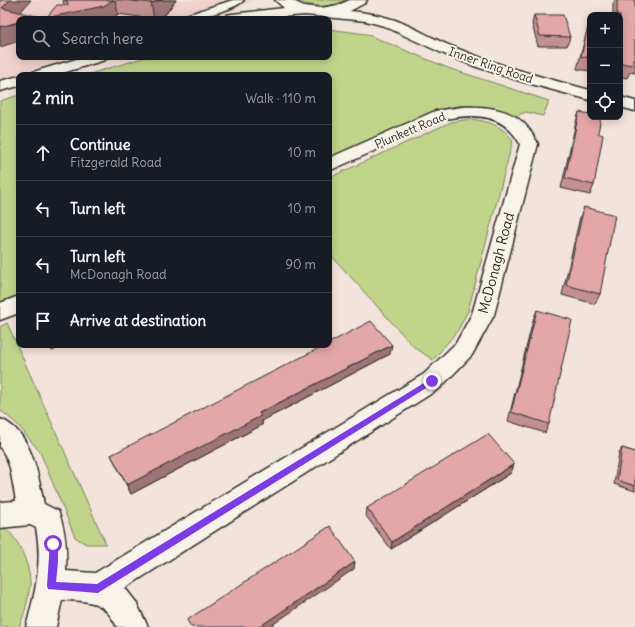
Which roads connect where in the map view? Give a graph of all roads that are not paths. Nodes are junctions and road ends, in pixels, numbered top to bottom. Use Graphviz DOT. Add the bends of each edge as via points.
graph roads {
  1 [pos="240,0"];
  2 [pos="269,0"];
  3 [pos="282,0"];
  4 [pos="360,0"];
  5 [pos="366,0"];
  6 [pos="197,5"];
  7 [pos="318,11"];
  8 [pos="202,14"];
  9 [pos="194,16"];
  10 [pos="238,16"];
  11 [pos="248,16"];
  12 [pos="396,26"];
  13 [pos="90,60"];
  14 [pos="49,72"];
  15 [pos="16,82"];
  16 [pos="0,86"];
  17 [pos="587,94"];
  18 [pos="623,103"];
  19 [pos="635,106"];
  20 [pos="529,144"];
  21 [pos="332,164"];
  22 [pos="16,305"];
  23 [pos="0,312"];
  24 [pos="0,430"];
  25 [pos="32,512"];
  26 [pos="0,515"];
  27 [pos="51,586"];
  28 [pos="98,588"];
  29 [pos="41,627"];
  30 [pos="133,627"];
  1 -- 8 [label="lane"];
  2 -- 10 [label="street"];
  3 -- 7 [label="street" via="296,8"];
  4 -- 7 [label="street" via="348,7"];
  5 -- 12 [label="street, Inner Ring Road" via="375,11"];
  6 -- 8 [label="lane"];
  7 -- 11 [label="street" via="271,12"];
  7 -- 12 [label="street, Inner Ring Road" via="367,17"];
  8 -- 9 [label="lane"];
  12 -- 17 [label="street, Inner Ring Road" via="487,66"];
  13 -- 14 [label="street"];
  15 -- 16 [label="street"];
  18 -- 19 [label="street"];
  20 -- 21 [label="street, Plunkett Road" via="521,130 508,120 492,113 457,111 441,115"];
  20 -- 28 [label="street, McDonagh Road" via="483,316 464,349 432,381"];
  22 -- 23 [label="street"];
  24 -- 25 [label="street" via="16,450"];
  25 -- 26 [label="street"];
  25 -- 27 [label="street" via="48,520 52,534 54,562"];
  27 -- 28 [label="street"];
  27 -- 29 [label="street"];
  28 -- 30 [label="street" via="118,601"];
}
